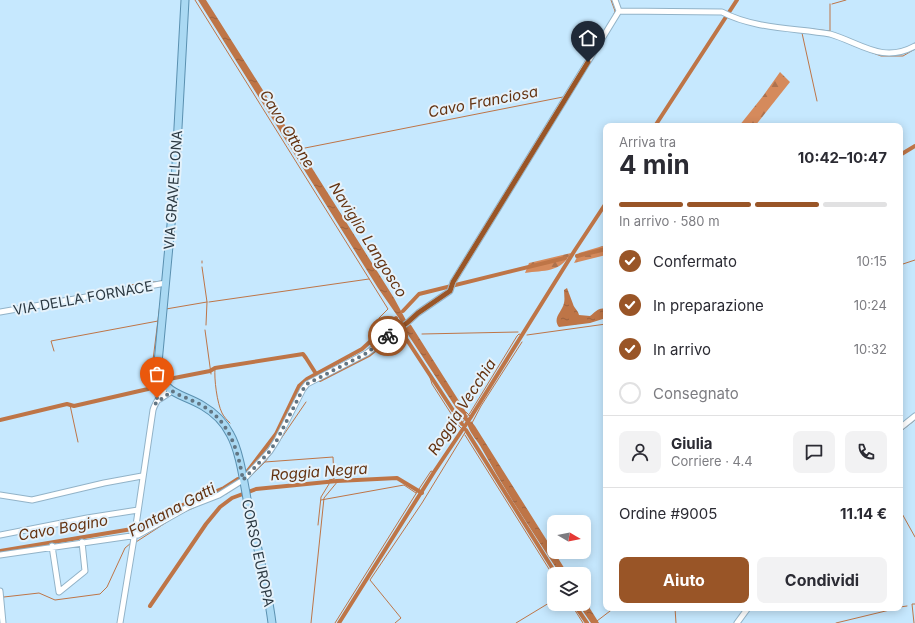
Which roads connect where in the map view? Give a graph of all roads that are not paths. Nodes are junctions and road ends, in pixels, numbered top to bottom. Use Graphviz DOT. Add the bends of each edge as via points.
graph roads {
  1 [pos="185,0"];
  2 [pos="615,0"];
  3 [pos="619,11"];
  4 [pos="915,46"];
  5 [pos="166,284"];
  6 [pos="0,312"];
  7 [pos="162,379"];
  8 [pos="171,390"];
  9 [pos="157,398"];
  10 [pos="155,404"];
  11 [pos="915,416"];
  12 [pos="903,426"];
  13 [pos="142,476"];
  14 [pos="243,480"];
  15 [pos="0,495"];
  16 [pos="138,510"];
  17 [pos="0,535"];
  18 [pos="134,536"];
  19 [pos="82,542"];
  20 [pos="52,546"];
  21 [pos="0,555"];
  22 [pos="0,591"];
  23 [pos="0,595"];
  24 [pos="746,611"];
  25 [pos="4,623"];
  26 [pos="120,623"];
  27 [pos="272,623"];
  28 [pos="737,623"];
  1 -- 5 [label="main road, VIA GRAVELLONA" via="175,182"];
  2 -- 3 [label="street"];
  3 -- 4 [label="street" via="716,11 757,24 830,34 883,53 903,53"];
  3 -- 14 [label="street" via="453,282 450,291 367,353 307,384 270,451"];
  5 -- 6 [label="street, VIA DELLA FORNACE"];
  5 -- 7 [label="main road, VIA GRAVELLONA" via="158,356"];
  7 -- 8 [label="main road, VIA GRAVELLONA"];
  7 -- 9 [label="street, VIA GRAVELLONA"];
  8 -- 9 [label="street, VIA GRAVELLONA" via="163,392"];
  8 -- 10 [label="street"];
  8 -- 14 [label="main road, CORSO EUROPA" via="202,405 222,421 231,435"];
  9 -- 10 [label="street, VIA GRAVELLONA"];
  10 -- 13 [label="street, VIA GRAVELLONA"];
  11 -- 12 [label="street"];
  13 -- 15 [label="street" via="32,500"];
  13 -- 16 [label="street, VIA GRAVELLONA"];
  14 -- 18 [label="street" via="219,495 188,507"];
  14 -- 27 [label="main road, CORSO EUROPA"];
  16 -- 17 [label="street"];
  16 -- 18 [label="street, VIA GRAVELLONA"];
  18 -- 19 [label="street"];
  18 -- 26 [label="street, VIA GRAVELLONA"];
  19 -- 20 [label="street"];
  19 -- 20 [label="street" via="86,571 59,592"];
  20 -- 21 [label="street"];
  22 -- 23 [label="street"];
  23 -- 25 [label="street"];
  24 -- 28 [label="street"];
}
